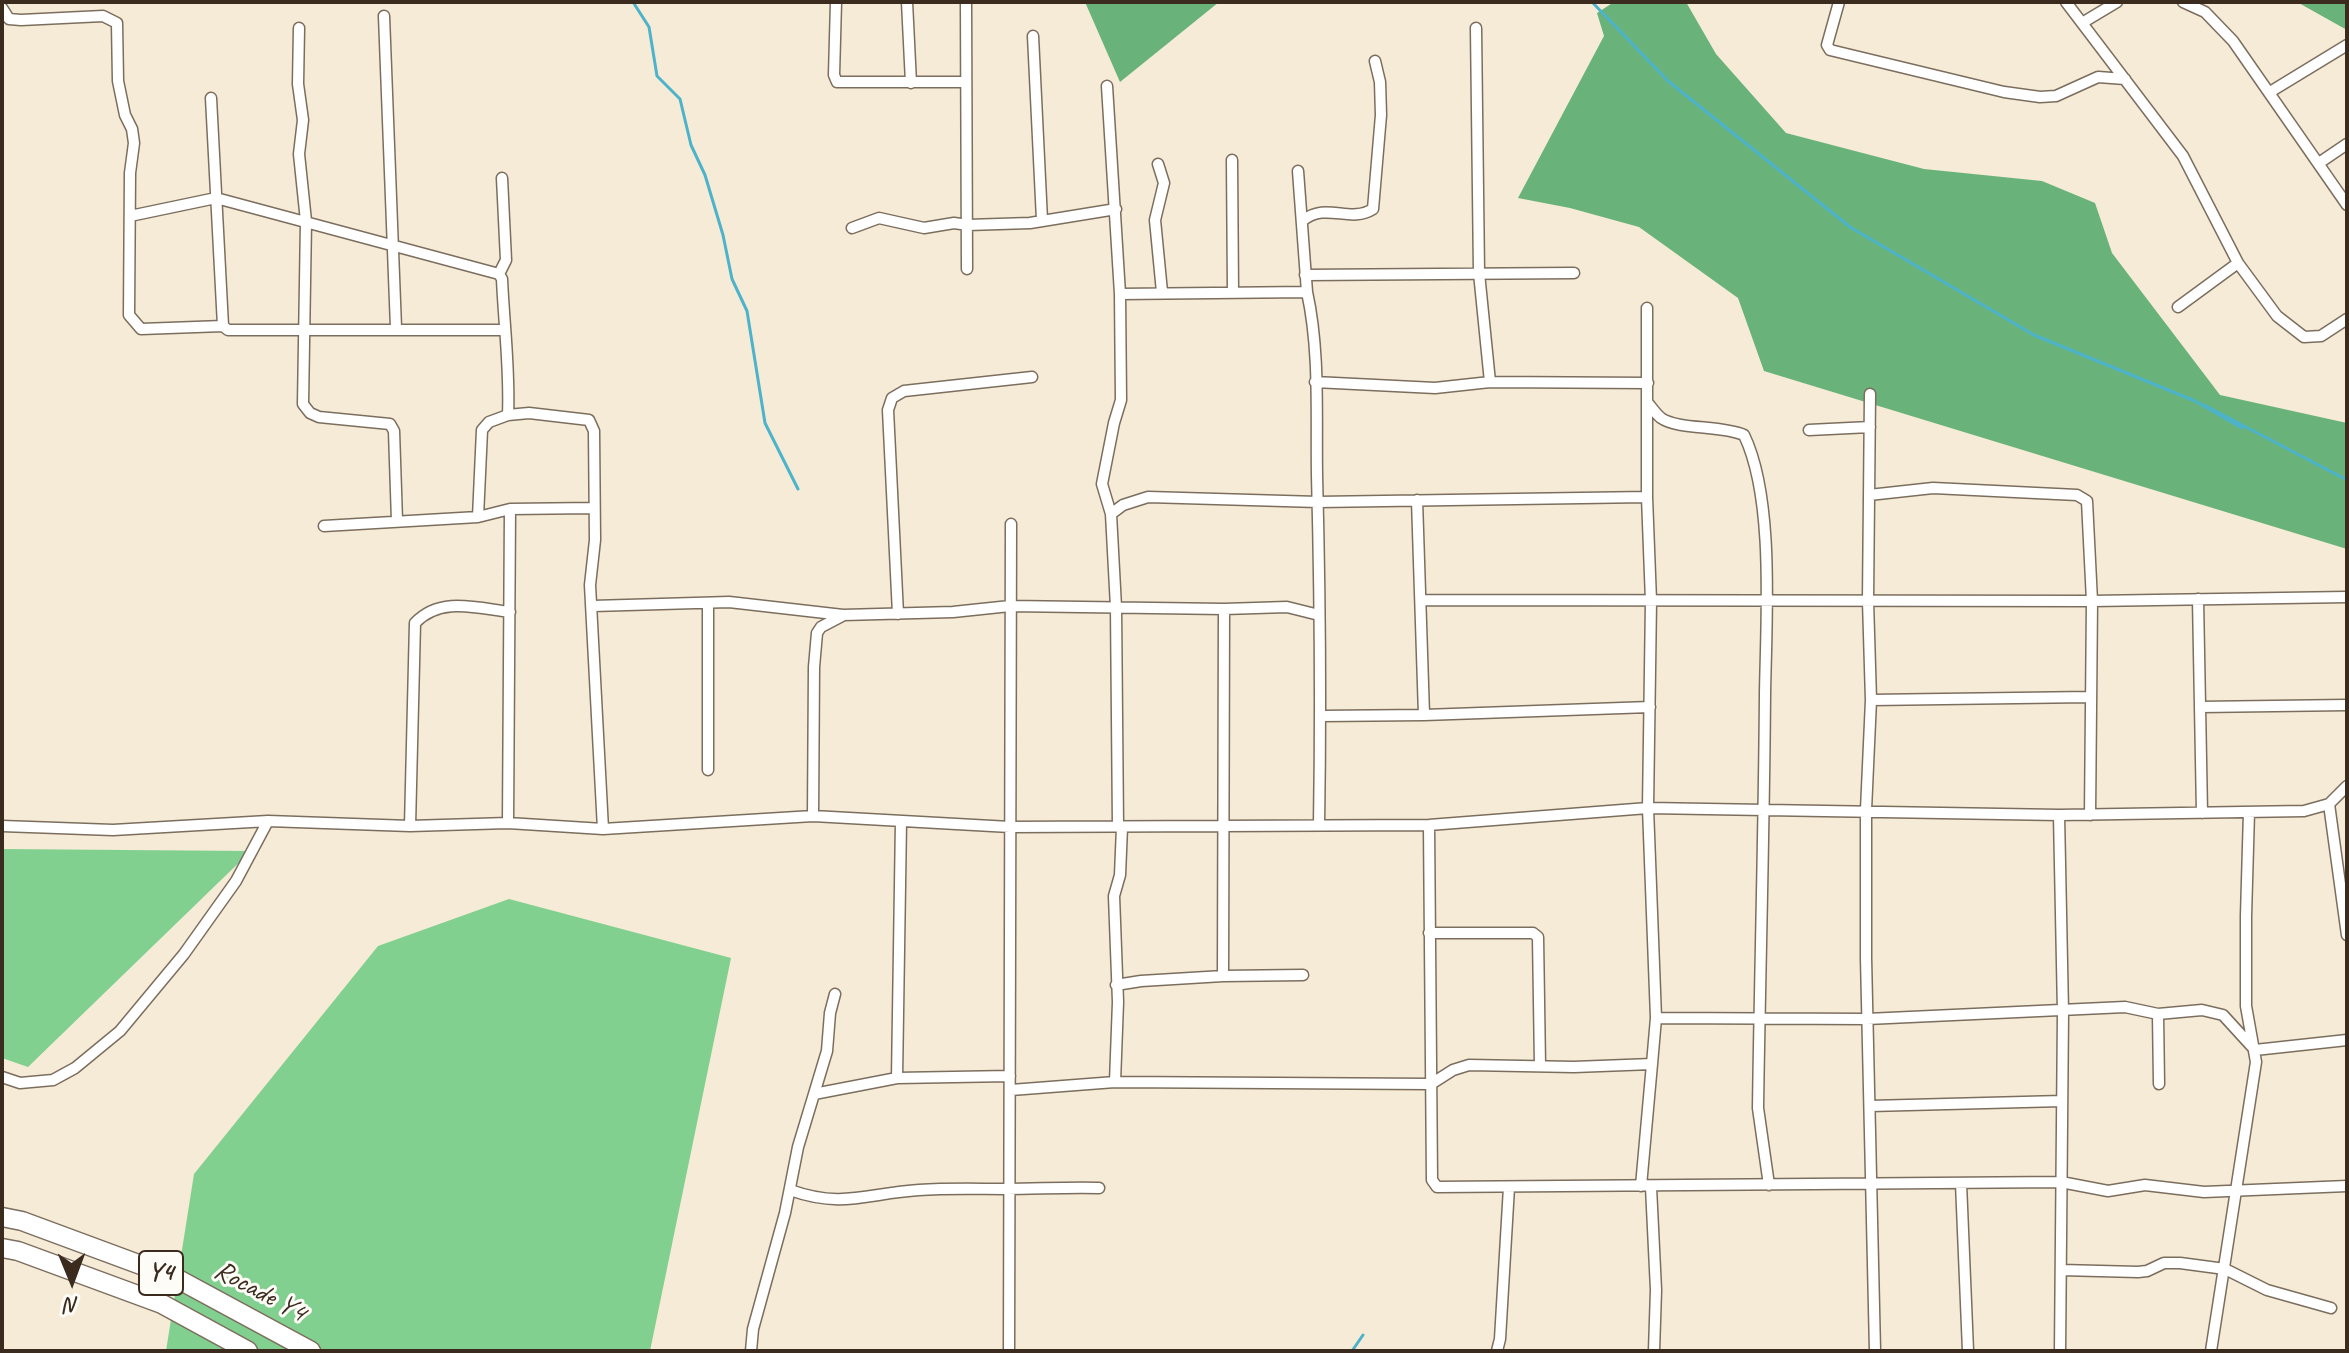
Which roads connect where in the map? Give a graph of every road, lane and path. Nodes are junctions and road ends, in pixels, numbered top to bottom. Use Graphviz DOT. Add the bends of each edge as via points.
graph roads {
  1 [pos="836,2"];
  2 [pos="907,2"];
  3 [pos="966,2"];
  4 [pos="1839,2"];
  5 [pos="2066,2"];
  6 [pos="2117,2"];
  7 [pos="2183,2"];
  8 [pos="2,8"];
  9 [pos="384,16"];
  10 [pos="2082,23"];
  11 [pos="299,28"];
  12 [pos="1476,28"];
  13 [pos="1033,36"];
  14 [pos="2347,45"];
  15 [pos="1375,61"];
  16 [pos="2125,79"];
  17 [pos="966,82"];
  18 [pos="911,83"];
  19 [pos="1107,86"];
  20 [pos="2270,92"];
  21 [pos="211,98"];
  22 [pos="2347,144"];
  23 [pos="1232,160"];
  24 [pos="2319,163"];
  25 [pos="1158,164"];
  26 [pos="1298,171"];
  27 [pos="502,178"];
  28 [pos="216,198"];
  29 [pos="2347,205"];
  30 [pos="1116,209"];
  31 [pos="130,216"];
  32 [pos="1042,220"];
  33 [pos="306,221"];
  34 [pos="1302,221"];
  35 [pos="968,225"];
  36 [pos="852,228"];
  37 [pos="393,244"];
  38 [pos="2238,263"];
  39 [pos="967,269"];
  40 [pos="1479,273"];
  41 [pos="1574,273"];
  42 [pos="499,274"];
  43 [pos="1305,275"];
  44 [pos="1162,292"];
  45 [pos="1307,292"];
  46 [pos="1233,293"];
  47 [pos="1120,294"];
  48 [pos="2178,307"];
  49 [pos="1647,308"];
  50 [pos="2347,319"];
  51 [pos="223,326"];
  52 [pos="396,328"];
  53 [pos="304,329"];
  54 [pos="504,330"];
  55 [pos="1032,377"];
  56 [pos="1315,382"];
  57 [pos="1490,382"];
  58 [pos="1648,383"];
  59 [pos="1870,394"];
  60 [pos="1648,403"];
  61 [pos="508,415"];
  62 [pos="1870,427"];
  63 [pos="1809,430"];
  64 [pos="1869,495"];
  65 [pos="1647,497"];
  66 [pos="1417,500"];
  67 [pos="1318,502"];
  68 [pos="594,508"];
  69 [pos="510,509"];
  70 [pos="1111,514"];
  71 [pos="478,517"];
  72 [pos="397,521"];
  73 [pos="1011,524"];
  74 [pos="324,526"];
  75 [pos="2347,597"];
  76 [pos="2198,599"];
  77 [pos="1421,600"];
  78 [pos="1651,601"];
  79 [pos="1766,601"];
  80 [pos="1868,601"];
  81 [pos="2092,601"];
  82 [pos="708,603"];
  83 [pos="593,606"];
  84 [pos="1010,606"];
  85 [pos="1116,607"];
  86 [pos="1224,609"];
  87 [pos="510,612"];
  88 [pos="898,614"];
  89 [pos="843,615"];
  90 [pos="1319,615"];
  91 [pos="2089,697"];
  92 [pos="1871,700"];
  93 [pos="2347,705"];
  94 [pos="1650,707"];
  95 [pos="2200,707"];
  96 [pos="1424,715"];
  97 [pos="1321,716"];
  98 [pos="708,770"];
  99 [pos="2347,786"];
  100 [pos="2329,804"];
  101 [pos="1648,808"];
  102 [pos="1764,810"];
  103 [pos="1866,810"];
  104 [pos="2249,812"];
  105 [pos="2202,813"];
  106 [pos="2059,815"];
  107 [pos="2090,815"];
  108 [pos="813,816"];
  109 [pos="268,821"];
  110 [pos="901,821"];
  111 [pos="508,823"];
  112 [pos="1224,824"];
  113 [pos="1319,825"];
  114 [pos="1429,825"];
  115 [pos="2,826"];
  116 [pos="410,826"];
  117 [pos="1010,827"];
  118 [pos="1120,827"];
  119 [pos="603,829"];
  120 [pos="1429,933"];
  121 [pos="2347,935"];
  122 [pos="1303,975"];
  123 [pos="1223,976"];
  124 [pos="1116,985"];
  125 [pos="835,994"];
  126 [pos="2063,1012"];
  127 [pos="2158,1014"];
  128 [pos="1656,1018"];
  129 [pos="1759,1018"];
  130 [pos="1867,1019"];
  131 [pos="2347,1040"];
  132 [pos="2255,1050"];
  133 [pos="1652,1064"];
  134 [pos="1540,1066"];
  135 [pos="1010,1076"];
  136 [pos="2,1077"];
  137 [pos="897,1078"];
  138 [pos="1115,1082"];
  139 [pos="1431,1084"];
  140 [pos="2159,1084"];
  141 [pos="1011,1090"];
  142 [pos="814,1094"];
  143 [pos="2062,1101"];
  144 [pos="1870,1106"];
  145 [pos="2061,1182"];
  146 [pos="1961,1183"];
  147 [pos="1873,1184"];
  148 [pos="1769,1185"];
  149 [pos="2347,1186"];
  150 [pos="1509,1187"];
  151 [pos="1646,1187"];
  152 [pos="1099,1188"];
  153 [pos="1009,1189"];
  154 [pos="790,1190"];
  155 [pos="2238,1190"];
  156 [pos="2,1217"];
  157 [pos="2,1248"];
  158 [pos="2225,1269"];
  159 [pos="2061,1270"];
  160 [pos="2331,1308"];
  161 [pos="248,1351"];
  162 [pos="311,1351"];
  163 [pos="751,1351"];
  164 [pos="1009,1351"];
  165 [pos="1497,1351"];
  166 [pos="1654,1351"];
  167 [pos="1875,1351"];
  168 [pos="1968,1351"];
  169 [pos="2060,1351"];
  170 [pos="2211,1351"];
  1 -- 18 [label="street" via="837,82"];
  2 -- 18 [label="street"];
  3 -- 17 [label="street"];
  4 -- 16 [label="street" via="1830,50 2040,97 2056,96 2098,77"];
  5 -- 10 [label="street"];
  6 -- 10 [label="street"];
  7 -- 20 [label="street" via="2216,22"];
  8 -- 31 [label="street" via="9,19 103,16 117,23 118,81 134,143"];
  9 -- 37 [label="street"];
  10 -- 16 [label="street"];
  11 -- 33 [label="street" via="299,154"];
  12 -- 40 [label="street"];
  13 -- 32 [label="street"];
  14 -- 20 [label="street"];
  15 -- 34 [label="street" via="1381,106 1373,209 1357,214 1317,211"];
  16 -- 38 [label="street" via="2183,156"];
  17 -- 18 [label="street"];
  17 -- 35 [label="street"];
  19 -- 30 [label="street"];
  20 -- 24 [label="street"];
  21 -- 28 [label="street"];
  22 -- 24 [label="street"];
  23 -- 46 [label="street"];
  24 -- 29 [label="street"];
  25 -- 44 [label="street" via="1164,183 1155,220"];
  26 -- 34 [label="street"];
  27 -- 42 [label="street" via="506,260"];
  28 -- 31 [label="street"];
  28 -- 33 [label="street"];
  28 -- 51 [label="street"];
  30 -- 32 [label="street"];
  30 -- 47 [label="street"];
  31 -- 51 [label="street" via="127,304 132,322 141,329"];
  32 -- 35 [label="street"];
  33 -- 37 [label="street"];
  33 -- 53 [label="street"];
  34 -- 43 [label="street"];
  35 -- 36 [label="street" via="916,227 879,218"];
  35 -- 39 [label="street"];
  37 -- 42 [label="street"];
  37 -- 52 [label="street"];
  38 -- 48 [label="street"];
  38 -- 50 [label="street" via="2277,316 2304,337 2321,336"];
  40 -- 41 [label="street"];
  40 -- 43 [label="street"];
  40 -- 57 [label="street"];
  42 -- 54 [label="street"];
  43 -- 45 [label="street"];
  44 -- 46 [label="street"];
  44 -- 47 [label="street"];
  45 -- 46 [label="street"];
  45 -- 56 [label="street" via="1314,325"];
  47 -- 70 [label="street" via="1121,400 1102,484"];
  49 -- 58 [label="street"];
  51 -- 53 [label="street"];
  52 -- 53 [label="street"];
  52 -- 54 [label="street"];
  53 -- 72 [label="street" via="303,404 310,413 390,424 394,431"];
  54 -- 61 [label="street"];
  55 -- 88 [label="street" via="904,391 892,398 888,410"];
  56 -- 57 [label="street" via="1435,388"];
  56 -- 67 [label="street"];
  57 -- 58 [label="street"];
  58 -- 60 [label="street"];
  59 -- 62 [label="street"];
  60 -- 65 [label="street"];
  60 -- 79 [label="street" via="1670,422 1744,435 1764,512"];
  61 -- 68 [label="street" via="589,420"];
  61 -- 71 [label="street" via="482,430"];
  62 -- 63 [label="street"];
  62 -- 64 [label="street"];
  64 -- 80 [label="street"];
  64 -- 81 [label="street" via="1933,488 2084,497"];
  65 -- 66 [label="street"];
  65 -- 78 [label="street"];
  66 -- 67 [label="street"];
  66 -- 77 [label="street"];
  67 -- 70 [label="street" via="1148,497"];
  67 -- 90 [label="street"];
  68 -- 69 [label="street"];
  68 -- 83 [label="street"];
  69 -- 71 [label="street"];
  69 -- 87 [label="street"];
  70 -- 85 [label="street"];
  71 -- 72 [label="street"];
  72 -- 74 [label="street"];
  73 -- 84 [label="street"];
  75 -- 76 [label="street"];
  76 -- 81 [label="street"];
  76 -- 95 [label="street"];
  77 -- 78 [label="street"];
  77 -- 96 [label="street"];
  78 -- 79 [label="street"];
  78 -- 94 [label="street"];
  79 -- 80 [label="street"];
  79 -- 102 [label="street"];
  80 -- 81 [label="street"];
  80 -- 92 [label="street"];
  81 -- 91 [label="street"];
  82 -- 83 [label="street"];
  82 -- 89 [label="street"];
  82 -- 98 [label="street"];
  83 -- 119 [label="street"];
  84 -- 85 [label="street"];
  84 -- 88 [label="street"];
  84 -- 117 [label="street"];
  85 -- 86 [label="street"];
  85 -- 118 [label="street"];
  86 -- 90 [label="street" via="1287,607"];
  86 -- 112 [label="street"];
  87 -- 111 [label="street"];
  87 -- 116 [label="street" via="448,605 434,608 415,623"];
  88 -- 89 [label="street"];
  89 -- 108 [label="street" via="817,633"];
  90 -- 97 [label="street"];
  91 -- 92 [label="street"];
  91 -- 107 [label="street"];
  92 -- 103 [label="street"];
  93 -- 95 [label="street"];
  94 -- 96 [label="street"];
  94 -- 101 [label="street"];
  95 -- 105 [label="street"];
  96 -- 97 [label="street"];
  97 -- 113 [label="street"];
  99 -- 100 [label="street"];
  100 -- 104 [label="street" via="2304,811"];
  100 -- 121 [label="street"];
  101 -- 102 [label="street"];
  101 -- 114 [label="street"];
  101 -- 128 [label="street"];
  102 -- 103 [label="street"];
  102 -- 129 [label="street"];
  103 -- 106 [label="street"];
  103 -- 130 [label="street"];
  104 -- 105 [label="street"];
  104 -- 132 [label="street" via="2246,1006"];
  105 -- 107 [label="street"];
  106 -- 107 [label="street"];
  106 -- 126 [label="street"];
  108 -- 110 [label="street"];
  108 -- 119 [label="street"];
  109 -- 115 [label="street" via="113,830"];
  109 -- 116 [label="street"];
  109 -- 136 [label="street" via="227,893 120,1031 53,1080 20,1083"];
  110 -- 117 [label="street"];
  110 -- 137 [label="street"];
  111 -- 116 [label="street"];
  111 -- 119 [label="street"];
  112 -- 113 [label="street"];
  112 -- 118 [label="street"];
  112 -- 123 [label="street"];
  113 -- 114 [label="street"];
  114 -- 120 [label="street"];
  117 -- 118 [label="street"];
  117 -- 135 [label="street"];
  118 -- 124 [label="street" via="1120,875 1114,896"];
  120 -- 134 [label="street" via="1538,937"];
  120 -- 139 [label="street"];
  122 -- 123 [label="street"];
  123 -- 124 [label="street"];
  124 -- 138 [label="street"];
  125 -- 142 [label="street"];
  126 -- 127 [label="street" via="2125,1007"];
  126 -- 130 [label="street"];
  126 -- 143 [label="street"];
  127 -- 132 [label="street" via="2202,1010 2223,1015"];
  127 -- 140 [label="street"];
  128 -- 129 [label="street"];
  128 -- 133 [label="street"];
  129 -- 130 [label="street"];
  129 -- 148 [label="street" via="1758,1108"];
  130 -- 144 [label="street"];
  131 -- 132 [label="street"];
  132 -- 155 [label="street"];
  133 -- 134 [label="street"];
  133 -- 151 [label="street"];
  134 -- 139 [label="street" via="1469,1065"];
  135 -- 137 [label="street"];
  135 -- 141 [label="street"];
  137 -- 142 [label="street"];
  138 -- 139 [label="street"];
  138 -- 141 [label="street"];
  139 -- 150 [label="street" via="1433,1185"];
  141 -- 153 [label="street"];
  142 -- 154 [label="street"];
  143 -- 144 [label="street"];
  143 -- 145 [label="street"];
  144 -- 147 [label="street"];
  145 -- 146 [label="street"];
  145 -- 155 [label="street" via="2108,1191 2145,1185 2187,1192"];
  145 -- 159 [label="street"];
  146 -- 147 [label="street"];
  146 -- 168 [label="street"];
  147 -- 148 [label="street"];
  147 -- 167 [label="street"];
  148 -- 151 [label="street"];
  149 -- 155 [label="street"];
  150 -- 151 [label="street"];
  150 -- 165 [label="street"];
  151 -- 166 [label="street" via="1656,1290"];
  152 -- 153 [label="street"];
  153 -- 154 [label="street" via="922,1190 825,1200"];
  153 -- 164 [label="street"];
  154 -- 163 [label="street"];
  155 -- 158 [label="street"];
  156 -- 162 [label="highway, Rocade Y4 / Y4" via="176,1278"];
  157 -- 161 [label="highway, Rocade Y4 / Y4" via="162,1304"];
  158 -- 159 [label="street" via="2164,1263 2138,1272"];
  158 -- 160 [label="street" via="2267,1290"];
  158 -- 170 [label="street"];
  159 -- 169 [label="street"];
}
